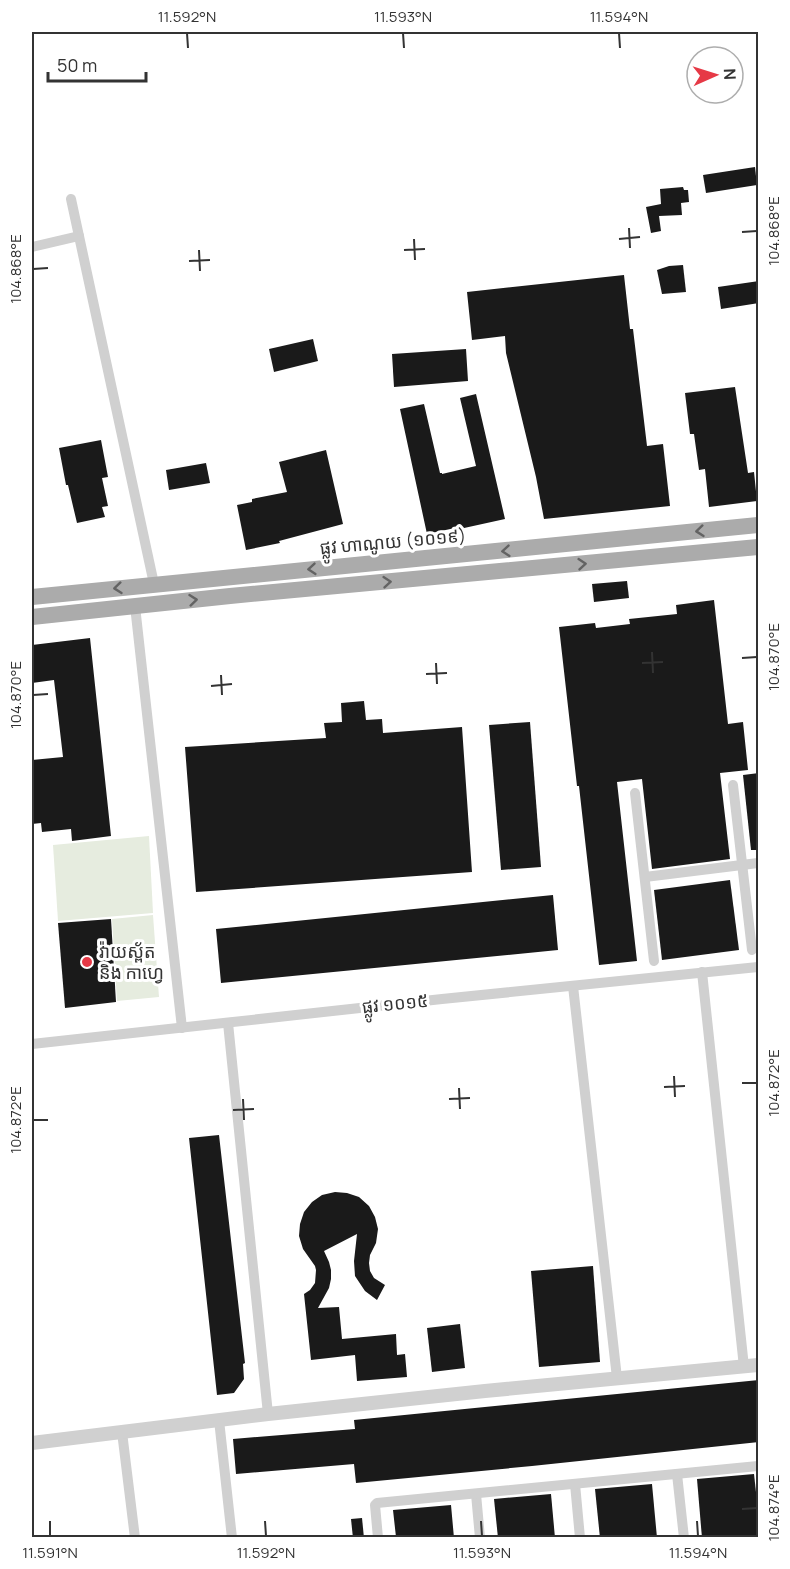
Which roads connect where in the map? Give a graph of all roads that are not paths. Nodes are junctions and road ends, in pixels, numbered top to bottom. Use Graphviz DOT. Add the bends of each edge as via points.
graph roads {
  1 [pos="71,199"];
  2 [pos="79,236"];
  3 [pos="32,247"];
  4 [pos="759,525"];
  5 [pos="759,547"];
  6 [pos="154,584"];
  7 [pos="32,597"];
  8 [pos="135,606"];
  9 [pos="32,616"];
  10 [pos="734,785"];
  11 [pos="635,793"];
  12 [pos="759,863"];
  13 [pos="742,865"];
  14 [pos="645,877"];
  15 [pos="752,950"];
  16 [pos="654,961"];
  17 [pos="759,966"];
  18 [pos="702,972"];
  19 [pos="573,986"];
  20 [pos="228,1023"];
  21 [pos="182,1028"];
  22 [pos="32,1044"];
  23 [pos="759,1365"];
  24 [pos="744,1367"];
  25 [pos="617,1378"];
  26 [pos="268,1414"];
  27 [pos="219,1420"];
  28 [pos="122,1432"];
  29 [pos="32,1443"];
  30 [pos="759,1466"];
  31 [pos="677,1474"];
  32 [pos="574,1484"];
  33 [pos="476,1494"];
  34 [pos="135,1538"];
  35 [pos="232,1538"];
  36 [pos="378,1538"];
  37 [pos="480,1538"];
  38 [pos="580,1538"];
  39 [pos="684,1538"];
  1 -- 2 [label="street"];
  2 -- 3 [label="street"];
  2 -- 6 [label="street"];
  4 -- 6 [label="main road, ផ្លូវ ហាណូយ (១០១៩), one-way"];
  8 -- 5 [label="main road, one-way"];
  6 -- 7 [label="main road, ផ្លូវ ហាណូយ (១០១៩), one-way"];
  8 -- 9 [label="main road"];
  8 -- 21 [label="street"];
  10 -- 13 [label="street"];
  11 -- 14 [label="street"];
  12 -- 13 [label="street"];
  13 -- 14 [label="street"];
  13 -- 15 [label="street"];
  14 -- 16 [label="street"];
  17 -- 18 [label="street, ផ្លូវ ១០១៥"];
  18 -- 19 [label="street, ផ្លូវ ១០១៥"];
  18 -- 24 [label="street"];
  19 -- 20 [label="street, ផ្លូវ ១០១៥"];
  19 -- 25 [label="street"];
  20 -- 21 [label="street, ផ្លូវ ១០១៥"];
  20 -- 26 [label="street"];
  21 -- 22 [label="street, ផ្លូវ ១០១៥"];
  23 -- 24 [label="street"];
  24 -- 25 [label="street"];
  25 -- 26 [label="street"];
  26 -- 27 [label="street"];
  27 -- 28 [label="street"];
  27 -- 35 [label="street"];
  28 -- 29 [label="street"];
  28 -- 34 [label="street"];
  30 -- 31 [label="street"];
  31 -- 32 [label="street"];
  31 -- 39 [label="street"];
  32 -- 33 [label="street"];
  32 -- 38 [label="street"];
  33 -- 36 [label="street" via="377,1503"];
  33 -- 37 [label="street"];
}
